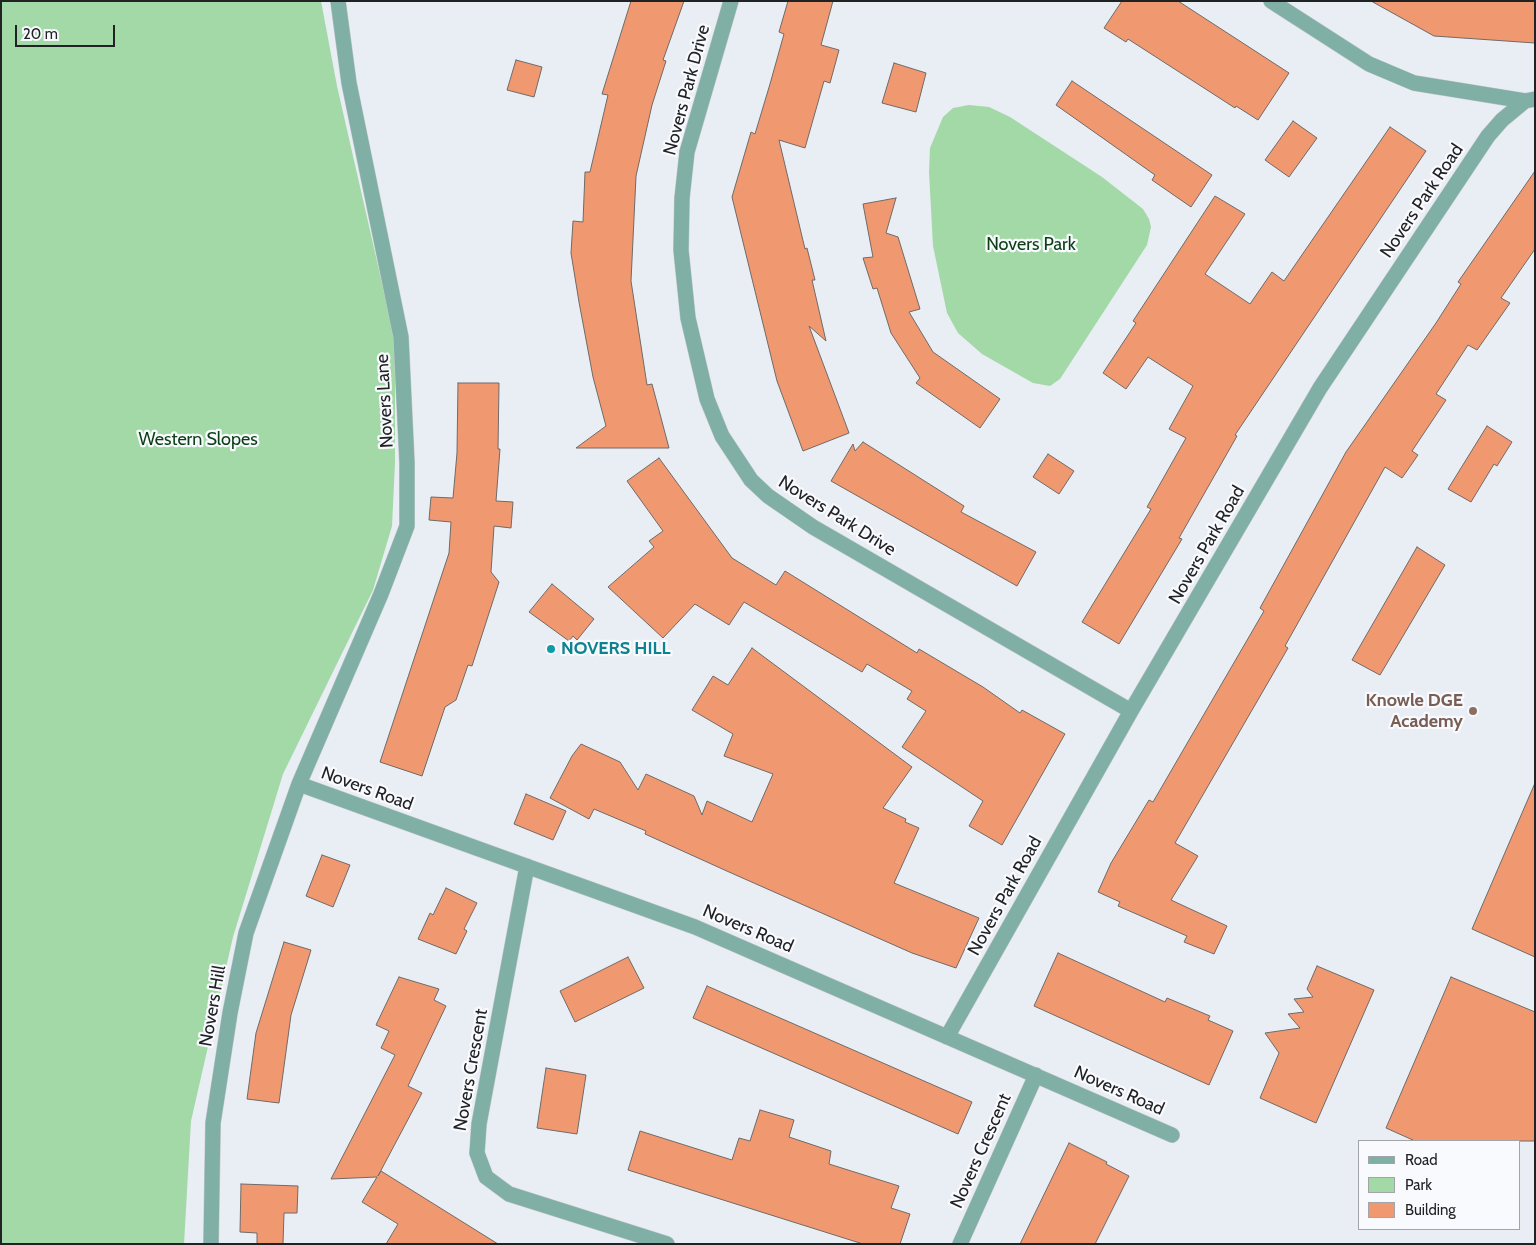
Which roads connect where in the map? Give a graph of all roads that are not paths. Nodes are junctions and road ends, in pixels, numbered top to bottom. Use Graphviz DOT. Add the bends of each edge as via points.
graph roads {
  1 [pos="338,1"];
  2 [pos="731,1"];
  3 [pos="1271,1"];
  4 [pos="1530,100"];
  5 [pos="1131,711"];
  6 [pos="298,784"];
  7 [pos="527,866"];
  8 [pos="947,1037"];
  9 [pos="1036,1075"];
  10 [pos="1172,1134"];
  11 [pos="211,1244"];
  12 [pos="667,1244"];
  13 [pos="960,1244"];
  1 -- 6 [label="street, Novers Lane" via="349,83 401,336 407,526 381,594"];
  2 -- 5 [label="street, Novers Park Drive" via="686,152 682,198 681,250 688,318 707,399 722,436 751,480 813,527"];
  3 -- 4 [label="street" via="1369,64 1414,83"];
  4 -- 5 [label="street, Novers Park Road" via="1502,120 1488,136 1320,388"];
  5 -- 8 [label="street, Novers Park Road"];
  6 -- 7 [label="street, Novers Road"];
  6 -- 11 [label="street, Novers Hill" via="246,933 230,1013 213,1124"];
  7 -- 8 [label="street, Novers Road" via="695,927"];
  7 -- 12 [label="street, Novers Crescent" via="479,1124 477,1153 486,1177 509,1194"];
  8 -- 9 [label="street, Novers Road"];
  9 -- 10 [label="street, Novers Road"];
  9 -- 13 [label="street, Novers Crescent"];
}
